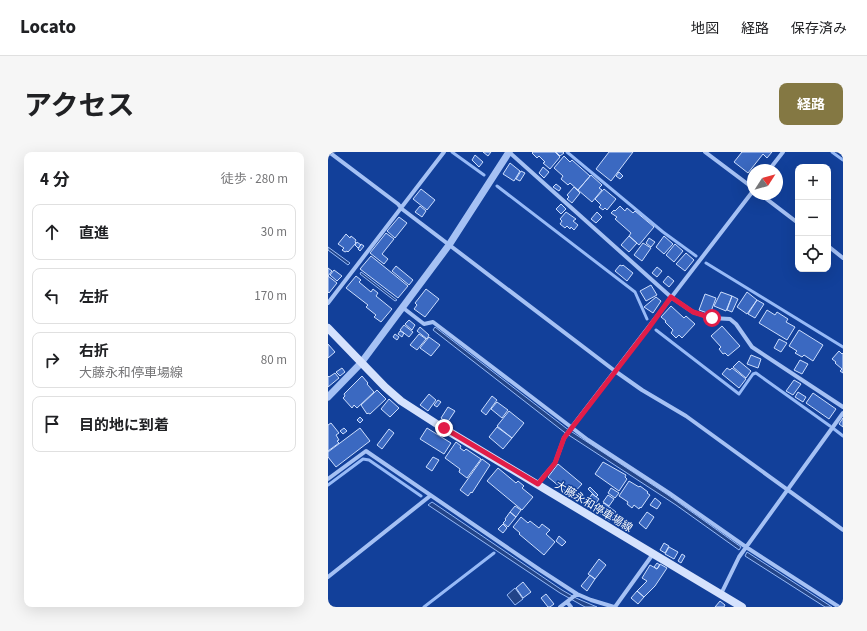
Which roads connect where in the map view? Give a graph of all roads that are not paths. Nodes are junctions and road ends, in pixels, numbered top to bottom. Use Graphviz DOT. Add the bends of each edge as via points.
graph roads {
  1 [pos="329,152"];
  2 [pos="444,152"];
  3 [pos="509,152"];
  4 [pos="705,152"];
  5 [pos="783,152"];
  6 [pos="774,164"];
  7 [pos="747,185"];
  8 [pos="747,198"];
  9 [pos="768,200"];
  10 [pos="402,209"];
  11 [pos="795,221"];
  12 [pos="449,245"];
  13 [pos="831,248"];
  14 [pos="843,258"];
  15 [pos="671,297"];
  16 [pos="328,303"];
  17 [pos="402,307"];
  18 [pos="328,328"];
  19 [pos="361,363"];
  20 [pos="615,371"];
  21 [pos="328,397"];
  22 [pos="843,407"];
  23 [pos="843,413"];
  24 [pos="571,429"];
  25 [pos="328,479"];
  26 [pos="538,484"];
  27 [pos="787,490"];
  28 [pos="430,496"];
  29 [pos="843,530"];
  30 [pos="746,546"];
  31 [pos="652,554"];
  32 [pos="328,577"];
  33 [pos="721,594"];
  34 [pos="576,595"];
  35 [pos="568,601"];
  36 [pos="560,607"];
  37 [pos="571,607"];
  38 [pos="614,607"];
  39 [pos="742,607"];
  40 [pos="839,607"];
  1 -- 10 [label="street"];
  2 -- 10 [label="street"];
  3 -- 12 [label="street"];
  3 -- 15 [label="street"];
  4 -- 7 [label="street"];
  5 -- 6 [label="street"];
  8 -- 15 [label="street"];
  9 -- 11 [label="street"];
  10 -- 12 [label="street"];
  10 -- 16 [label="street"];
  12 -- 17 [label="street"];
  12 -- 20 [label="street"];
  13 -- 14 [label="street"];
  15 -- 20 [label="street"];
  15 -- 22 [label="street" via="693,312 712,318 730,319 752,347"];
  17 -- 19 [label="street"];
  17 -- 24 [label="street" via="424,324 433,322"];
  18 -- 19 [label="main road, 大藤永和停車場線"];
  19 -- 21 [label="street"];
  19 -- 26 [label="main road, 大藤永和停車場線" via="401,401"];
  20 -- 24 [label="street"];
  20 -- 27 [label="street" via="686,416"];
  23 -- 27 [label="street"];
  24 -- 26 [label="street" via="564,438 555,463"];
  24 -- 30 [label="street"];
  25 -- 28 [label="street" via="366,451"];
  26 -- 31 [label="main road, 大藤永和停車場線"];
  27 -- 29 [label="street"];
  27 -- 30 [label="street"];
  28 -- 32 [label="street"];
  28 -- 34 [label="street"];
  30 -- 33 [label="street"];
  30 -- 40 [label="street"];
  31 -- 33 [label="main road, 大藤永和停車場線"];
  31 -- 38 [label="street"];
  33 -- 39 [label="main road, 大藤永和停車場線"];
  34 -- 35 [label="street"];
  34 -- 38 [label="street"];
  35 -- 36 [label="street"];
  35 -- 37 [label="street"];
}
